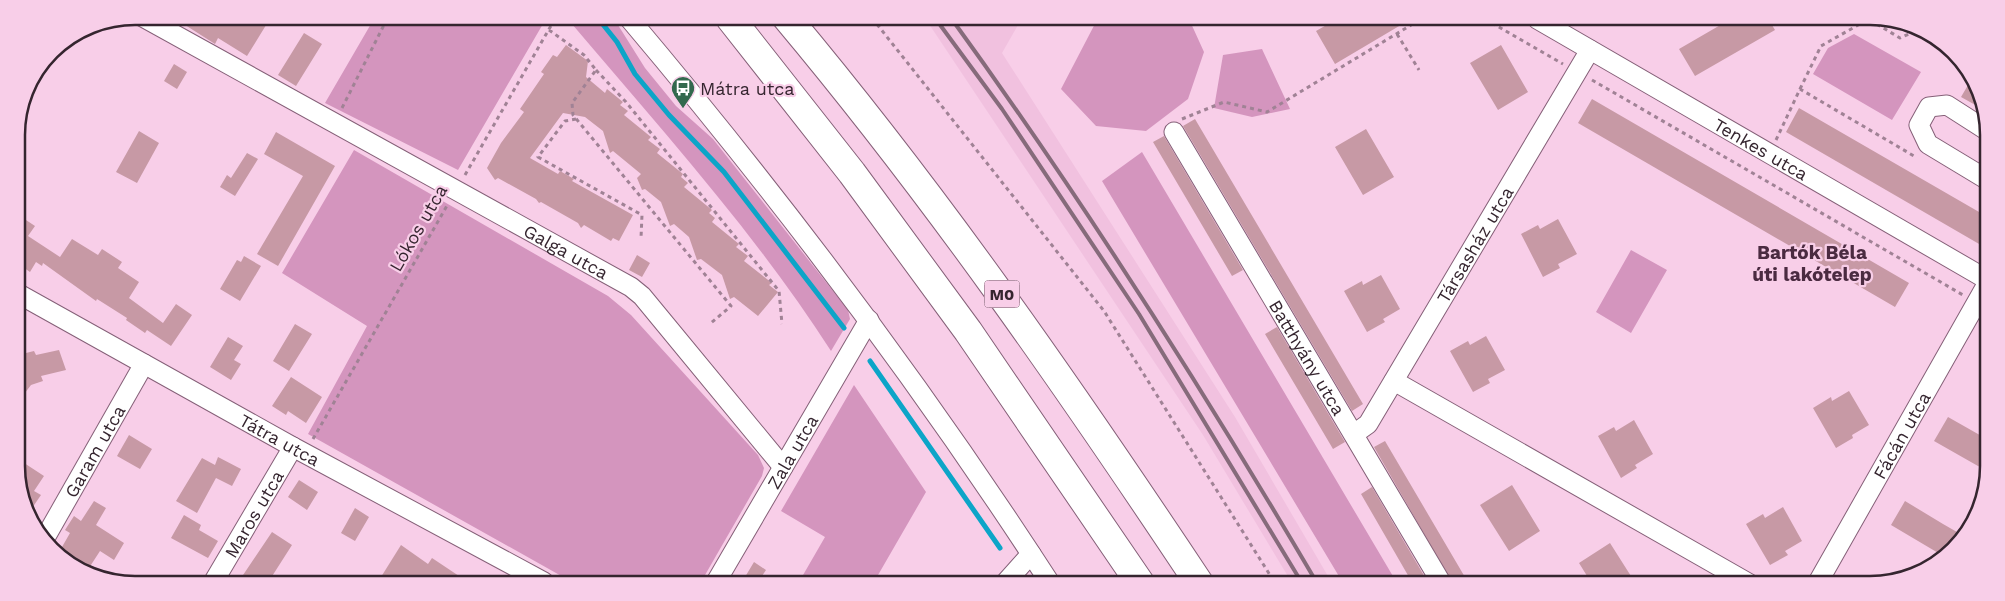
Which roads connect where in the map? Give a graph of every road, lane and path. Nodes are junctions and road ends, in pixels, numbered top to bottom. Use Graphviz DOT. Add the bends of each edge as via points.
graph roads {
  1 [pos="157,25"];
  2 [pos="384,25"];
  3 [pos="552,25"];
  4 [pos="635,25"];
  5 [pos="736,25"];
  6 [pos="793,25"];
  7 [pos="878,25"];
  8 [pos="1411,25"];
  9 [pos="1495,25"];
  10 [pos="1547,25"];
  11 [pos="1860,25"];
  12 [pos="1879,26"];
  13 [pos="549,30"];
  14 [pos="1911,33"];
  15 [pos="1397,34"];
  16 [pos="1590,50"];
  17 [pos="596,70"];
  18 [pos="1419,70"];
  19 [pos="1577,72"];
  20 [pos="1800,89"];
  21 [pos="576,119"];
  22 [pos="335,122"];
  23 [pos="1980,126"];
  24 [pos="1174,132"];
  25 [pos="1774,142"];
  26 [pos="1921,160"];
  27 [pos="1980,175"];
  28 [pos="457,189"];
  29 [pos="642,238"];
  30 [pos="1980,276"];
  31 [pos="1980,296"];
  32 [pos="25,297"];
  33 [pos="1976,302"];
  34 [pos="869,320"];
  35 [pos="711,323"];
  36 [pos="782,324"];
  37 [pos="144,364"];
  38 [pos="1394,381"];
  39 [pos="1354,434"];
  40 [pos="299,450"];
  41 [pos="783,467"];
  42 [pos="48,533"];
  43 [pos="1032,554"];
  44 [pos="217,576"];
  45 [pos="533,576"];
  46 [pos="719,576"];
  47 [pos="1012,576"];
  48 [pos="1046,576"];
  49 [pos="1135,576"];
  50 [pos="1194,576"];
  51 [pos="1271,576"];
  52 [pos="1437,576"];
  53 [pos="1736,576"];
  54 [pos="1822,576"];
  1 -- 22 [label="street, Galga utca"];
  2 -- 22 [label="path"];
  3 -- 13 [label="path, Lókos utca"];
  4 -- 34 [label="street" via="760,177"];
  5 -- 49 [label="highway" via="852,173 968,331"];
  6 -- 50 [label="highway, M0" via="974,255 1093,423"];
  7 -- 51 [label="path" via="1104,311"];
  8 -- 15 [label="path"];
  9 -- 19 [label="path"];
  10 -- 16 [label="street, Tenkes utca"];
  11 -- 20 [label="path" via="1821,46"];
  12 -- 14 [label="path" via="1900,38"];
  13 -- 17 [label="path" via="584,55"];
  13 -- 28 [label="path, Lókos utca"];
  15 -- 18 [label="path"];
  15 -- 24 [label="path" via="1267,112 1224,102 1188,115 1170,126"];
  16 -- 19 [label="street, Társasház utca"];
  16 -- 30 [label="street, Tenkes utca"];
  17 -- 21 [label="path" via="572,102"];
  17 -- 36 [label="path" via="626,102 780,291"];
  19 -- 33 [label="path"];
  19 -- 38 [label="street, Társasház utca"];
  20 -- 25 [label="path"];
  20 -- 26 [label="path"];
  21 -- 29 [label="path" via="565,121 538,157 642,215"];
  21 -- 35 [label="path" via="731,306"];
  22 -- 28 [label="street, Galga utca"];
  23 -- 27 [label="street" via="1946,105 1929,107 1919,126 1928,144"];
  24 -- 39 [label="street, Batthyány utca"];
  28 -- 40 [label="path, Lókos utca"];
  28 -- 41 [label="street, Galga utca" via="642,296"];
  31 -- 33 [label="street, Fácán utca"];
  32 -- 37 [label="street, Tátra utca"];
  33 -- 54 [label="street, Fácán utca"];
  34 -- 41 [label="street, Zala utca"];
  34 -- 43 [label="street"];
  37 -- 40 [label="street, Tátra utca"];
  37 -- 42 [label="street, Garam utca"];
  38 -- 39 [label="street, Társasház utca" via="1368,424"];
  38 -- 53 [label="street"];
  39 -- 52 [label="street, Batthyány utca"];
  40 -- 44 [label="street, Maros utca"];
  40 -- 45 [label="street, Tátra utca"];
  41 -- 46 [label="street, Zala utca"];
  43 -- 47 [label="street"];
  43 -- 48 [label="street"];
}
